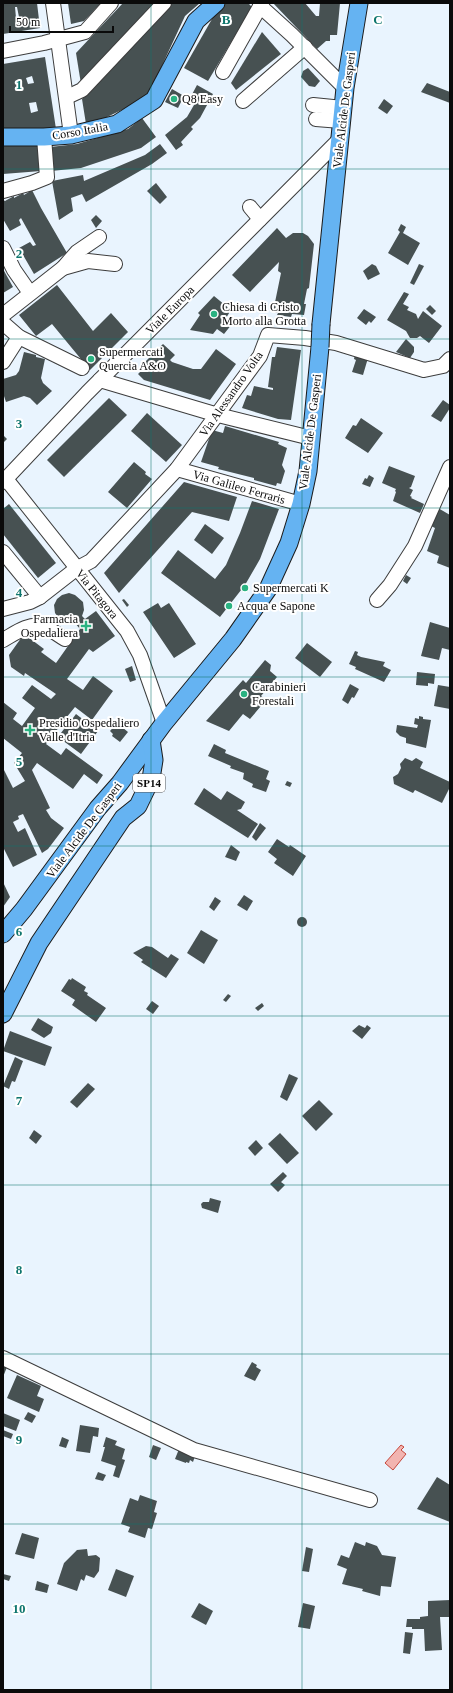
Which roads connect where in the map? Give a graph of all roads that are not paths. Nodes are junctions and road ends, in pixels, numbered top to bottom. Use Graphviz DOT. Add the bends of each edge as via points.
graph roads {
  1 [pos="53,3"];
  2 [pos="111,3"];
  3 [pos="164,3"];
  4 [pos="216,3"];
  5 [pos="359,3"];
  6 [pos="261,4"];
  7 [pos="58,40"];
  8 [pos="305,47"];
  9 [pos="3,51"];
  10 [pos="223,72"];
  11 [pos="345,88"];
  12 [pos="67,97"];
  13 [pos="243,101"];
  14 [pos="313,105"];
  15 [pos="342,114"];
  16 [pos="316,120"];
  17 [pos="71,135"];
  18 [pos="3,137"];
  19 [pos="44,137"];
  20 [pos="339,140"];
  21 [pos="3,191"];
  22 [pos="250,207"];
  23 [pos="260,219"];
  24 [pos="100,237"];
  25 [pos="3,248"];
  26 [pos="115,264"];
  27 [pos="63,268"];
  28 [pos="30,293"];
  29 [pos="3,315"];
  30 [pos="3,323"];
  31 [pos="19,337"];
  32 [pos="450,359"];
  33 [pos="3,362"];
  34 [pos="82,368"];
  35 [pos="100,380"];
  36 [pos="218,415"];
  37 [pos="311,438"];
  38 [pos="450,467"];
  39 [pos="177,469"];
  40 [pos="5,481"];
  41 [pos="301,504"];
  42 [pos="3,552"];
  43 [pos="76,569"];
  44 [pos="40,597"];
  45 [pos="378,600"];
  46 [pos="3,609"];
  47 [pos="65,639"];
  48 [pos="3,640"];
  49 [pos="164,723"];
  50 [pos="151,740"];
  51 [pos="120,783"];
  52 [pos="123,818"];
  53 [pos="3,934"];
  54 [pos="3,1014"];
  55 [pos="3,1358"];
  56 [pos="370,1500"];
  1 -- 7 [label="street"];
  2 -- 7 [label="street" via="85,32"];
  3 -- 12 [label="street" via="82,90"];
  4 -- 17 [label="main road, Corso Italia" via="196,20 154,100 117,124"];
  5 -- 11 [label="main road, Viale Alcide De Gasperi"];
  6 -- 8 [label="street"];
  6 -- 10 [label="street"];
  7 -- 9 [label="street"];
  7 -- 12 [label="street"];
  8 -- 11 [label="street"];
  8 -- 13 [label="street"];
  11 -- 15 [label="main road, Viale Alcide De Gasperi"];
  12 -- 17 [label="street"];
  14 -- 15 [label="street"];
  15 -- 16 [label="street"];
  15 -- 20 [label="main road, Viale Alcide De Gasperi"];
  17 -- 19 [label="main road, Corso Italia"];
  18 -- 19 [label="main road, Corso Italia"];
  19 -- 21 [label="street" via="47,177"];
  20 -- 23 [label="street, Viale Europa"];
  20 -- 37 [label="main road, Viale Alcide De Gasperi, bridge"];
  22 -- 23 [label="street"];
  23 -- 35 [label="street, Viale Europa"];
  24 -- 27 [label="street" via="77,252"];
  25 -- 28 [label="street"];
  26 -- 27 [label="street" via="88,261"];
  27 -- 28 [label="street"];
  28 -- 29 [label="street"];
  30 -- 31 [label="street"];
  31 -- 33 [label="street"];
  31 -- 34 [label="street"];
  32 -- 36 [label="street, Via Alessandro Volta" via="443,366 424,370 336,343 268,335 260,356"];
  35 -- 36 [label="street"];
  35 -- 40 [label="street, Viale Europa"];
  36 -- 37 [label="street"];
  36 -- 39 [label="street, Via Alessandro Volta"];
  37 -- 41 [label="main road, Viale Alcide De Gasperi"];
  38 -- 45 [label="street" via="415,546"];
  39 -- 41 [label="street, Via Galileo Ferraris"];
  39 -- 43 [label="street, Via Alessandro Volta" via="91,561"];
  40 -- 43 [label="street, Via Pitagora"];
  41 -- 49 [label="main road, Viale Alcide De Gasperi" via="289,543 268,589 233,640"];
  42 -- 44 [label="street"];
  43 -- 44 [label="street, Via Alessandro Volta"];
  43 -- 49 [label="street, Via Pitagora" via="127,631 140,655"];
  44 -- 46 [label="street, Via Alessandro Volta"];
  47 -- 48 [label="street" via="39,626 24,629"];
  49 -- 50 [label="main road, Viale Alcide De Gasperi"];
  50 -- 51 [label="main road, Viale Alcide De Gasperi"];
  50 -- 52 [label="main road, SP14" via="154,760 151,779 138,806"];
  51 -- 52 [label="main road, SP14" via="126,806"];
  51 -- 53 [label="main road, Viale Alcide De Gasperi" via="98,808"];
  52 -- 54 [label="main road, SP14" via="39,943"];
  55 -- 56 [label="street" via="194,1450"];
}
